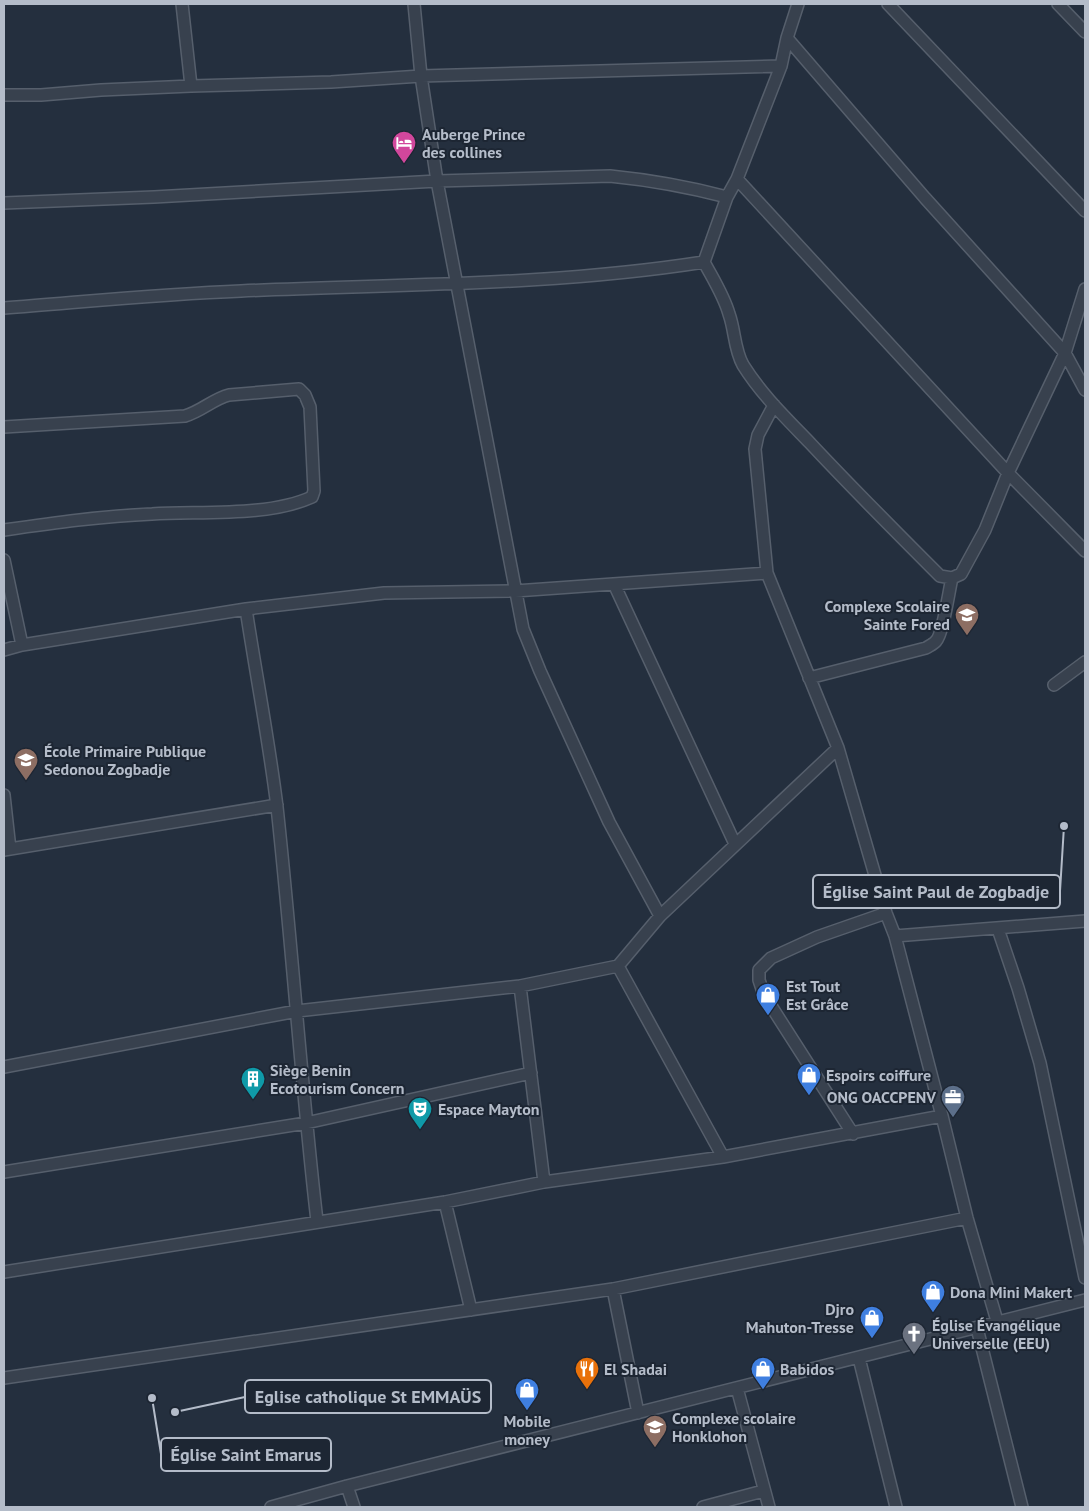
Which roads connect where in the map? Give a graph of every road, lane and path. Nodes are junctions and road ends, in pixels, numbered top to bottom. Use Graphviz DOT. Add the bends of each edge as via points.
graph roads {
  1 [pos="182,4"];
  2 [pos="414,4"];
  3 [pos="798,4"];
  4 [pos="888,4"];
  5 [pos="1061,5"];
  6 [pos="1085,32"];
  7 [pos="787,38"];
  8 [pos="780,66"];
  9 [pos="421,76"];
  10 [pos="191,86"];
  11 [pos="4,95"];
  12 [pos="737,179"];
  13 [pos="436,181"];
  14 [pos="728,197"];
  15 [pos="4,203"];
  16 [pos="1085,211"];
  17 [pos="704,262"];
  18 [pos="455,283"];
  19 [pos="1085,288"];
  20 [pos="4,308"];
  21 [pos="1065,353"];
  22 [pos="1085,390"];
  23 [pos="774,405"];
  24 [pos="4,427"];
  25 [pos="1008,473"];
  26 [pos="4,530"];
  27 [pos="1085,551"];
  28 [pos="4,560"];
  29 [pos="767,573"];
  30 [pos="952,578"];
  31 [pos="614,584"];
  32 [pos="515,592"];
  33 [pos="246,609"];
  34 [pos="22,645"];
  35 [pos="4,650"];
  36 [pos="1085,662"];
  37 [pos="809,678"];
  38 [pos="1054,685"];
  39 [pos="838,748"];
  40 [pos="4,794"];
  41 [pos="276,805"];
  42 [pos="735,844"];
  43 [pos="7,849"];
  44 [pos="886,913"];
  45 [pos="660,916"];
  46 [pos="1085,921"];
  47 [pos="998,929"];
  48 [pos="896,936"];
  49 [pos="618,966"];
  50 [pos="520,986"];
  51 [pos="297,1011"];
  52 [pos="4,1067"];
  53 [pos="530,1073"];
  54 [pos="942,1116"];
  55 [pos="306,1123"];
  56 [pos="853,1134"];
  57 [pos="723,1157"];
  58 [pos="4,1172"];
  59 [pos="544,1182"];
  60 [pos="445,1202"];
  61 [pos="967,1218"];
  62 [pos="317,1221"];
  63 [pos="4,1272"];
  64 [pos="1085,1278"];
  65 [pos="613,1289"];
  66 [pos="1085,1300"];
  67 [pos="471,1310"];
  68 [pos="997,1321"];
  69 [pos="977,1328"];
  70 [pos="859,1358"];
  71 [pos="4,1378"];
  72 [pos="737,1388"];
  73 [pos="638,1413"];
  74 [pos="347,1486"];
  75 [pos="763,1490"];
  76 [pos="271,1507"];
  77 [pos="354,1507"];
  78 [pos="703,1507"];
  79 [pos="769,1507"];
  80 [pos="896,1507"];
  81 [pos="1022,1507"];
  1 -- 10 [label="street"];
  2 -- 9 [label="street"];
  3 -- 7 [label="street"];
  4 -- 16 [label="street"];
  5 -- 6 [label="street"];
  7 -- 8 [label="street"];
  7 -- 21 [label="street"];
  8 -- 9 [label="street"];
  8 -- 12 [label="street"];
  9 -- 10 [label="street"];
  9 -- 13 [label="street"];
  10 -- 11 [label="street"];
  12 -- 14 [label="street"];
  12 -- 25 [label="street"];
  13 -- 14 [label="street" via="610,176"];
  13 -- 15 [label="street"];
  13 -- 18 [label="street"];
  14 -- 17 [label="street"];
  17 -- 18 [label="street" via="590,276"];
  17 -- 23 [label="street" via="730,314 735,345 742,362"];
  18 -- 20 [label="street" via="239,291"];
  18 -- 32 [label="street"];
  19 -- 21 [label="street"];
  21 -- 22 [label="street"];
  21 -- 25 [label="street"];
  23 -- 29 [label="street" via="755,449"];
  23 -- 30 [label="street" via="940,576"];
  24 -- 26 [label="street" via="185,416 198,412 220,397 299,389 305,394 310,407 314,491 312,497 299,503 268,509 80,519"];
  25 -- 27 [label="street"];
  25 -- 30 [label="street" via="985,530 961,574"];
  28 -- 34 [label="street"];
  29 -- 31 [label="street"];
  29 -- 37 [label="street"];
  30 -- 37 [label="street" via="942,632 926,648"];
  31 -- 32 [label="street"];
  31 -- 42 [label="street"];
  32 -- 33 [label="street" via="384,593"];
  32 -- 45 [label="street" via="523,628 540,672 609,822"];
  33 -- 34 [label="street"];
  33 -- 41 [label="street"];
  34 -- 35 [label="street"];
  36 -- 38 [label="street"];
  37 -- 39 [label="street"];
  39 -- 42 [label="street"];
  39 -- 44 [label="street"];
  40 -- 43 [label="street"];
  41 -- 43 [label="street"];
  41 -- 51 [label="street"];
  42 -- 45 [label="street"];
  44 -- 48 [label="street"];
  44 -- 56 [label="street" via="817,937 771,958 759,970 758,980 764,995"];
  45 -- 49 [label="street"];
  46 -- 47 [label="street"];
  47 -- 48 [label="street"];
  47 -- 64 [label="street" via="1040,1063"];
  48 -- 54 [label="street"];
  49 -- 50 [label="street"];
  49 -- 57 [label="street"];
  50 -- 51 [label="street"];
  50 -- 53 [label="street"];
  51 -- 52 [label="street"];
  51 -- 55 [label="street"];
  53 -- 55 [label="street"];
  53 -- 59 [label="street"];
  54 -- 56 [label="street"];
  54 -- 61 [label="street"];
  55 -- 58 [label="street"];
  55 -- 62 [label="street"];
  56 -- 57 [label="street"];
  57 -- 59 [label="street"];
  59 -- 60 [label="street"];
  60 -- 62 [label="street"];
  60 -- 67 [label="street"];
  61 -- 65 [label="street"];
  61 -- 68 [label="street"];
  62 -- 63 [label="street"];
  65 -- 67 [label="street"];
  65 -- 73 [label="street"];
  66 -- 68 [label="street"];
  67 -- 71 [label="street"];
  68 -- 69 [label="street"];
  69 -- 70 [label="street"];
  69 -- 81 [label="street"];
  70 -- 72 [label="street"];
  70 -- 80 [label="street"];
  72 -- 73 [label="street"];
  72 -- 75 [label="street"];
  73 -- 74 [label="street"];
  74 -- 76 [label="street"];
  74 -- 77 [label="street"];
  75 -- 78 [label="street"];
  75 -- 79 [label="street"];
}
